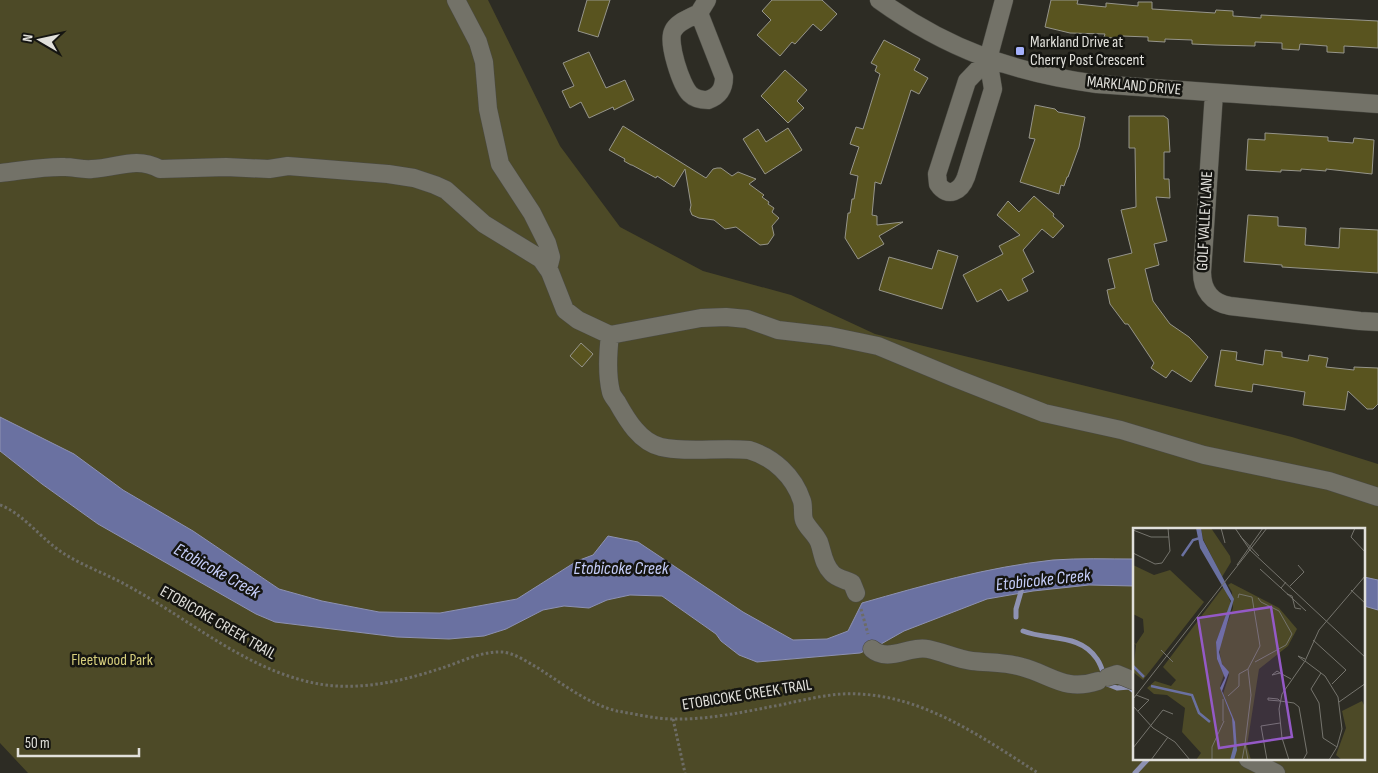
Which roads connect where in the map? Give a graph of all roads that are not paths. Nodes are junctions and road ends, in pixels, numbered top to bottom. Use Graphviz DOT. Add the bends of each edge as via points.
graph roads {
  1 [pos="456,0"];
  2 [pos="879,0"];
  3 [pos="1004,0"];
  4 [pos="988,59"];
  5 [pos="1214,93"];
  6 [pos="1378,104"];
  7 [pos="2,169"];
  8 [pos="548,269"];
  9 [pos="1378,322"];
  10 [pos="610,335"];
  11 [pos="1378,497"];
  12 [pos="856,593"];
  13 [pos="872,649"];
  14 [pos="1133,681"];
  15 [pos="1250,760"];
  16 [pos="1276,773"];
  1 -- 8 [label="street" via="478,42 484,62 500,164 547,243"];
  2 -- 4 [label="street, MARKLAND DRIVE" via="927,32"];
  3 -- 4 [label="street"];
  4 -- 4 [label="street" via="967,81 937,174 938,184 945,190 958,190 966,177 993,89"];
  4 -- 5 [label="street, MARKLAND DRIVE" via="1079,82"];
  5 -- 6 [label="street, MARKLAND DRIVE"];
  5 -- 9 [label="street, GOLF VALLEY LANE" via="1202,266 1203,284 1209,295 1230,306"];
  7 -- 8 [label="street" via="92,169 127,163 152,165 160,169 269,169 288,166 414,178 446,190 484,224 541,260"];
  8 -- 10 [label="street" via="565,310"];
  10 -- 11 [label="street" via="701,318 726,317 747,319 778,330 878,346 1044,414 1328,481"];
  10 -- 12 [label="street" via="611,394 642,437 661,447 749,450 770,459 781,468 800,496 803,518 818,541 823,561 833,574 852,583"];
  13 -- 14 [label="street" via="895,654 928,649 972,661 1010,664 1078,686 1118,674"];
  15 -- 16 [label="street"];
}
